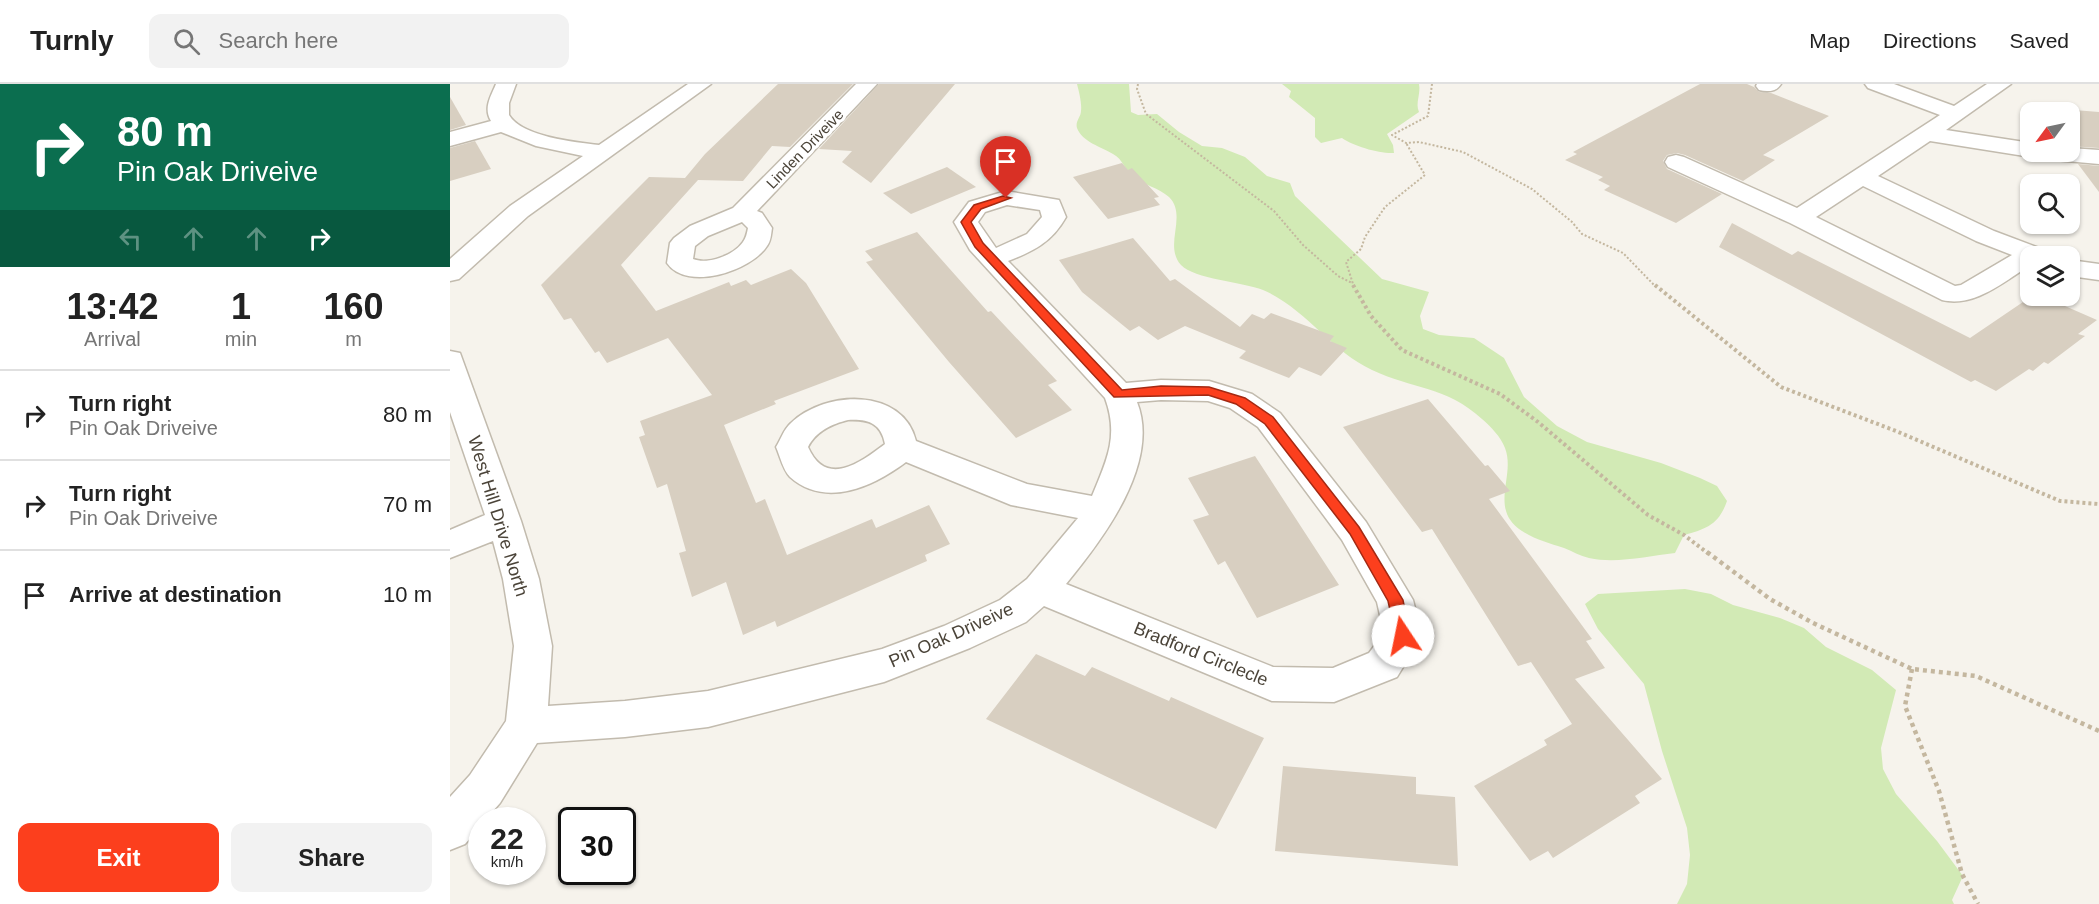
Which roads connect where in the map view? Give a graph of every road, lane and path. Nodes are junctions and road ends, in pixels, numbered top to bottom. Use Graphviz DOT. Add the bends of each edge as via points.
graph roads {
  1 [pos="506,84"];
  2 [pos="701,84"];
  3 [pos="867,84"];
  4 [pos="1138,84"];
  5 [pos="1432,84"];
  6 [pos="1875,84"];
  7 [pos="2001,84"];
  8 [pos="1957,114"];
  9 [pos="504,124"];
  10 [pos="1927,134"];
  11 [pos="450,139"];
  12 [pos="1406,143"];
  13 [pos="2020,148"];
  14 [pos="600,152"];
  15 [pos="2080,155"];
  16 [pos="2099,157"];
  17 [pos="1676,162"];
  18 [pos="1863,177"];
  19 [pos="742,213"];
  20 [pos="1799,218"];
  21 [pos="2020,249"];
  22 [pos="992,258"];
  23 [pos="2020,263"];
  24 [pos="2080,269"];
  25 [pos="2099,272"];
  26 [pos="450,273"];
  27 [pos="1352,283"];
  28 [pos="450,360"];
  29 [pos="1119,394"];
  30 [pos="902,448"];
  31 [pos="2099,504"];
  32 [pos="1103,510"];
  33 [pos="504,521"];
  34 [pos="450,545"];
  35 [pos="1040,589"];
  36 [pos="1912,669"];
  37 [pos="526,726"];
  38 [pos="2099,731"];
  39 [pos="450,829"];
  40 [pos="1978,904"];
  1 -- 9 [label="street" via="498,103 498,117"];
  2 -- 14 [label="street"];
  3 -- 19 [label="street, Linden Driveive"];
  4 -- 27 [label="path" via="1146,114 1274,211 1303,245 1338,276"];
  5 -- 12 [label="path" via="1428,116 1392,135"];
  6 -- 8 [label="street"];
  7 -- 8 [label="street"];
  8 -- 10 [label="street"];
  9 -- 11 [label="street"];
  9 -- 14 [label="street" via="524,136"];
  10 -- 13 [label="street"];
  10 -- 18 [label="street"];
  12 -- 27 [label="path" via="1425,175 1385,207 1361,249 1346,262"];
  12 -- 31 [label="path" via="1419,142 1463,152 1532,189 1582,234 1623,254 1657,288 1781,387 2060,501"];
  14 -- 26 [label="street" via="519,211"];
  15 -- 16 [label="street"];
  17 -- 20 [label="street"];
  18 -- 20 [label="street"];
  18 -- 21 [label="street"];
  20 -- 23 [label="street" via="1951,294 1968,292"];
  22 -- 29 [label="street, Pin Oak Driveive"];
  24 -- 25 [label="street"];
  27 -- 36 [label="path" via="1371,316 1402,350 1500,394 1648,515 1684,535 1770,599"];
  28 -- 33 [label="street, West Hill Drive North"];
  29 -- 32 [label="street, Pin Oak Driveive" via="1128,418 1124,457"];
  29 -- 35 [label="street, Bradford Circlecle" via="1209,391 1241,401 1269,420 1354,531 1395,600 1403,636 1383,664 1334,685 1272,684"];
  30 -- 32 [label="street" via="1023,496"];
  32 -- 35 [label="street, Pin Oak Driveive"];
  33 -- 34 [label="street"];
  33 -- 37 [label="street, West Hill Drive North" via="521,579 533,646"];
  35 -- 37 [label="street, Pin Oak Driveive" via="1013,611 884,665 708,709"];
  36 -- 38 [label="path" via="1976,676"];
  36 -- 40 [label="path" via="1905,706 1939,790 1962,874"];
  37 -- 39 [label="street, West Hill Drive North" via="485,789"];
}
